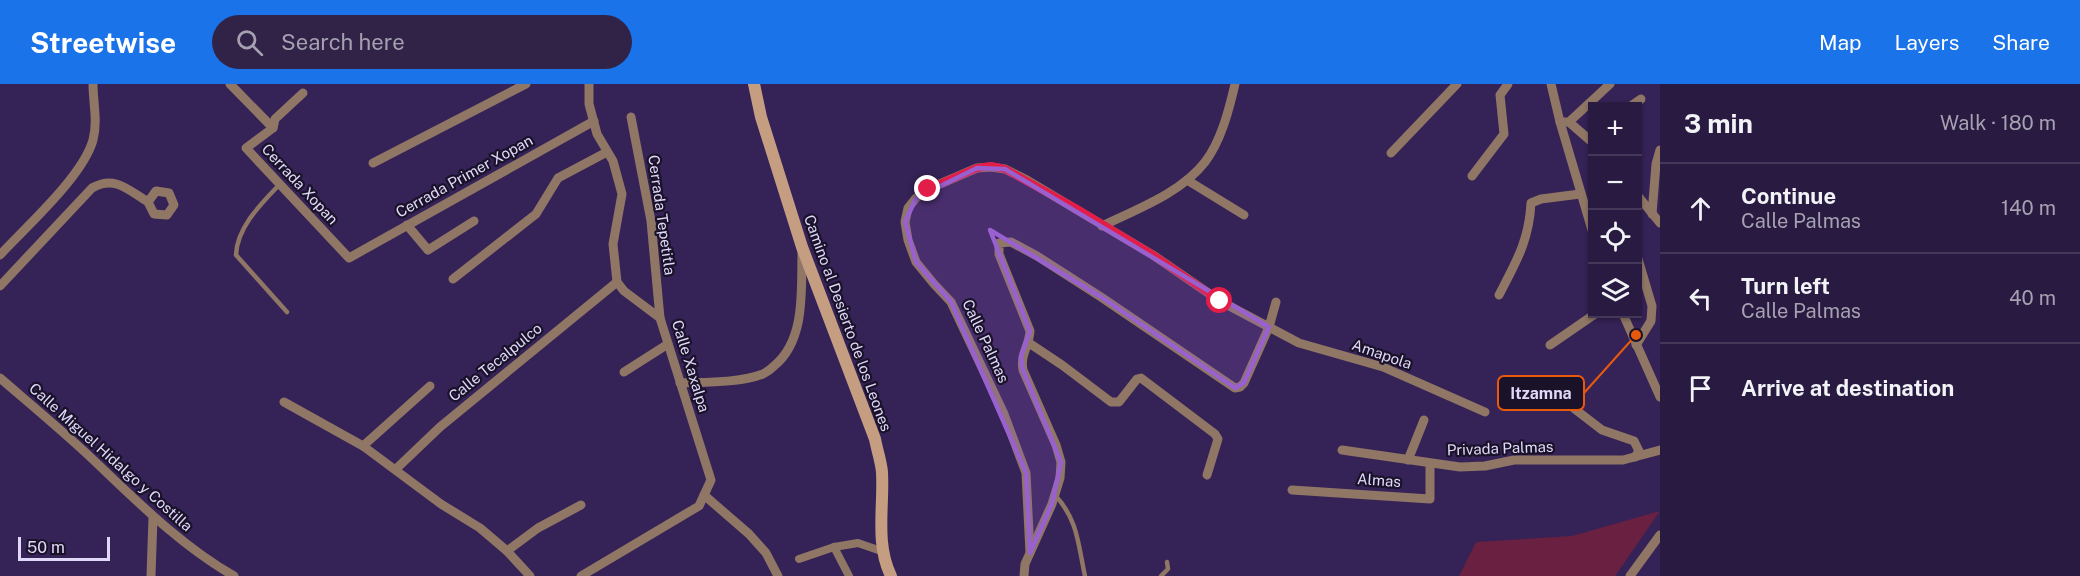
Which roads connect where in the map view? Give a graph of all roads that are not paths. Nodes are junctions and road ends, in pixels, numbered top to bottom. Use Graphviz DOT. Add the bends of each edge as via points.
graph roads {
  1 [pos="93,84"];
  2 [pos="230,84"];
  3 [pos="526,84"];
  4 [pos="589,84"];
  5 [pos="754,84"];
  6 [pos="1235,84"];
  7 [pos="1457,84"];
  8 [pos="1508,84"];
  9 [pos="1551,84"];
  10 [pos="1610,84"];
  11 [pos="303,93"];
  12 [pos="1641,99"];
  13 [pos="1637,102"];
  14 [pos="631,117"];
  15 [pos="594,121"];
  16 [pos="1564,122"];
  17 [pos="273,128"];
  18 [pos="1588,139"];
  19 [pos="1660,150"];
  20 [pos="608,152"];
  21 [pos="1391,153"];
  22 [pos="373,163"];
  23 [pos="1472,176"];
  24 [pos="1187,180"];
  25 [pos="280,184"];
  26 [pos="1580,194"];
  27 [pos="1642,201"];
  28 [pos="148,202"];
  29 [pos="1244,214"];
  30 [pos="1652,214"];
  31 [pos="1588,216"];
  32 [pos="474,221"];
  33 [pos="1660,223"];
  34 [pos="407,225"];
  35 [pos="1102,226"];
  36 [pos="802,247"];
  37 [pos="0,255"];
  38 [pos="349,258"];
  39 [pos="1639,264"];
  40 [pos="453,279"];
  41 [pos="617,282"];
  42 [pos="0,286"];
  43 [pos="1499,295"];
  44 [pos="1276,302"];
  45 [pos="287,312"];
  46 [pos="660,318"];
  47 [pos="1589,318"];
  48 [pos="1625,318"];
  49 [pos="1269,327"];
  50 [pos="1029,343"];
  51 [pos="668,344"];
  52 [pos="1550,345"];
  53 [pos="1636,345"];
  54 [pos="624,372"];
  55 [pos="0,378"];
  56 [pos="680,383"];
  57 [pos="430,386"];
  58 [pos="1660,397"];
  59 [pos="284,402"];
  60 [pos="1567,403"];
  61 [pos="1485,412"];
  62 [pos="1425,420"];
  63 [pos="363,446"];
  64 [pos="1342,450"];
  65 [pos="1660,450"];
  66 [pos="1635,457"];
  67 [pos="1408,460"];
  68 [pos="1430,464"];
  69 [pos="396,470"];
  70 [pos="1207,475"];
  71 [pos="1293,490"];
  72 [pos="704,495"];
  73 [pos="1055,495"];
  74 [pos="581,505"];
  75 [pos="153,517"];
  76 [pos="1660,535"];
  77 [pos="834,547"];
  78 [pos="507,551"];
  79 [pos="884,552"];
  80 [pos="1030,553"];
  81 [pos="799,559"];
  82 [pos="1167,562"];
  83 [pos="150,576"];
  84 [pos="234,576"];
  85 [pos="530,576"];
  86 [pos="581,576"];
  87 [pos="778,576"];
  88 [pos="849,576"];
  89 [pos="891,576"];
  90 [pos="1024,576"];
  91 [pos="1085,576"];
  92 [pos="1161,576"];
  93 [pos="1630,576"];
  1 -- 37 [label="street" via="93,139 85,158 66,185"];
  2 -- 17 [label="street, Cerrada Xopan"];
  3 -- 22 [label="street"];
  4 -- 15 [label="street"];
  5 -- 36 [label="main road, Camino al Desierto de los Leones"];
  6 -- 24 [label="street" via="1218,140 1205,162"];
  7 -- 21 [label="street"];
  8 -- 23 [label="street" via="1500,95 1504,135"];
  9 -- 16 [label="street"];
  10 -- 16 [label="street"];
  11 -- 17 [label="street" via="275,119"];
  12 -- 13 [label="street"];
  14 -- 46 [label="street, Cerrada Tepetitla" via="651,221"];
  15 -- 20 [label="street"];
  15 -- 34 [label="street, Cerrada Primer Xopan"];
  16 -- 18 [label="street"];
  16 -- 26 [label="street"];
  17 -- 25 [label="street, Cerrada Xopan" via="246,148"];
  19 -- 30 [label="street"];
  20 -- 40 [label="street" via="558,178 536,214"];
  20 -- 41 [label="street" via="622,194 613,244"];
  24 -- 29 [label="street"];
  24 -- 35 [label="street"];
  25 -- 38 [label="street, Cerrada Xopan"];
  25 -- 45 [label="lane" via="252,214 236,246 236,255"];
  26 -- 31 [label="street"];
  26 -- 43 [label="street" via="1531,203 1523,248"];
  27 -- 30 [label="street"];
  28 -- 42 [label="street" via="120,184 100,183"];
  30 -- 33 [label="street"];
  32 -- 34 [label="street" via="429,250"];
  34 -- 38 [label="street, Cerrada Primer Xopan"];
  35 -- 49 [label="street, Calle Palmas" via="1220,301"];
  35 -- 80 [label="street, Calle Palmas" via="1027,180 991,166 928,189 908,208 905,222 916,262 951,302 1026,473"];
  36 -- 56 [label="street" via="795,338 784,358 764,374"];
  36 -- 79 [label="main road, Camino al Desierto de los Leones" via="875,439 882,471"];
  39 -- 53 [label="street" via="1652,306 1651,321"];
  41 -- 46 [label="street, Calle Xaxalpa"];
  41 -- 69 [label="street, Calle Tecalpulco" via="440,427"];
  44 -- 49 [label="street, Calle Palmas"];
  46 -- 51 [label="street, Calle Xaxalpa"];
  47 -- 52 [label="street"];
  48 -- 53 [label="street"];
  49 -- 50 [label="street, Calle Palmas" via="1244,383 1234,388 1036,256 1011,242 999,243 999,254 1030,331"];
  49 -- 61 [label="street, Amapola" via="1299,343 1383,367"];
  50 -- 70 [label="street" via="1111,402 1119,402 1141,378 1215,434 1218,439"];
  50 -- 73 [label="street, Calle Palmas" via="1021,357 1023,370 1061,462"];
  51 -- 54 [label="street"];
  51 -- 56 [label="street, Calle Xaxalpa"];
  53 -- 58 [label="street"];
  55 -- 75 [label="street, Calle Miguel Hidalgo y Costilla"];
  56 -- 72 [label="street, Calle Xaxalpa" via="711,480"];
  57 -- 63 [label="street"];
  59 -- 63 [label="street"];
  60 -- 66 [label="street" via="1602,430 1634,441 1639,451"];
  62 -- 67 [label="street"];
  63 -- 69 [label="street"];
  64 -- 67 [label="street, Privada Palmas"];
  65 -- 66 [label="street, Privada Palmas"];
  66 -- 68 [label="street, Privada Palmas" via="1514,460 1460,467"];
  67 -- 68 [label="street, Privada Palmas"];
  68 -- 71 [label="street, Almas" via="1430,499"];
  69 -- 78 [label="street"];
  72 -- 86 [label="street" via="699,506"];
  72 -- 87 [label="street" via="749,534 766,553"];
  73 -- 80 [label="street, Calle Palmas"];
  73 -- 91 [label="lane" via="1072,518"];
  74 -- 78 [label="street" via="538,528"];
  75 -- 83 [label="street"];
  75 -- 84 [label="street, Calle Miguel Hidalgo y Costilla"];
  76 -- 93 [label="street"];
  77 -- 79 [label="street" via="858,543"];
  77 -- 81 [label="street"];
  77 -- 88 [label="street"];
  78 -- 85 [label="street"];
  79 -- 89 [label="main road, Camino al Desierto de los Leones"];
  80 -- 90 [label="street, Calle Palmas"];
  82 -- 92 [label="lane" via="1168,569"];
}
